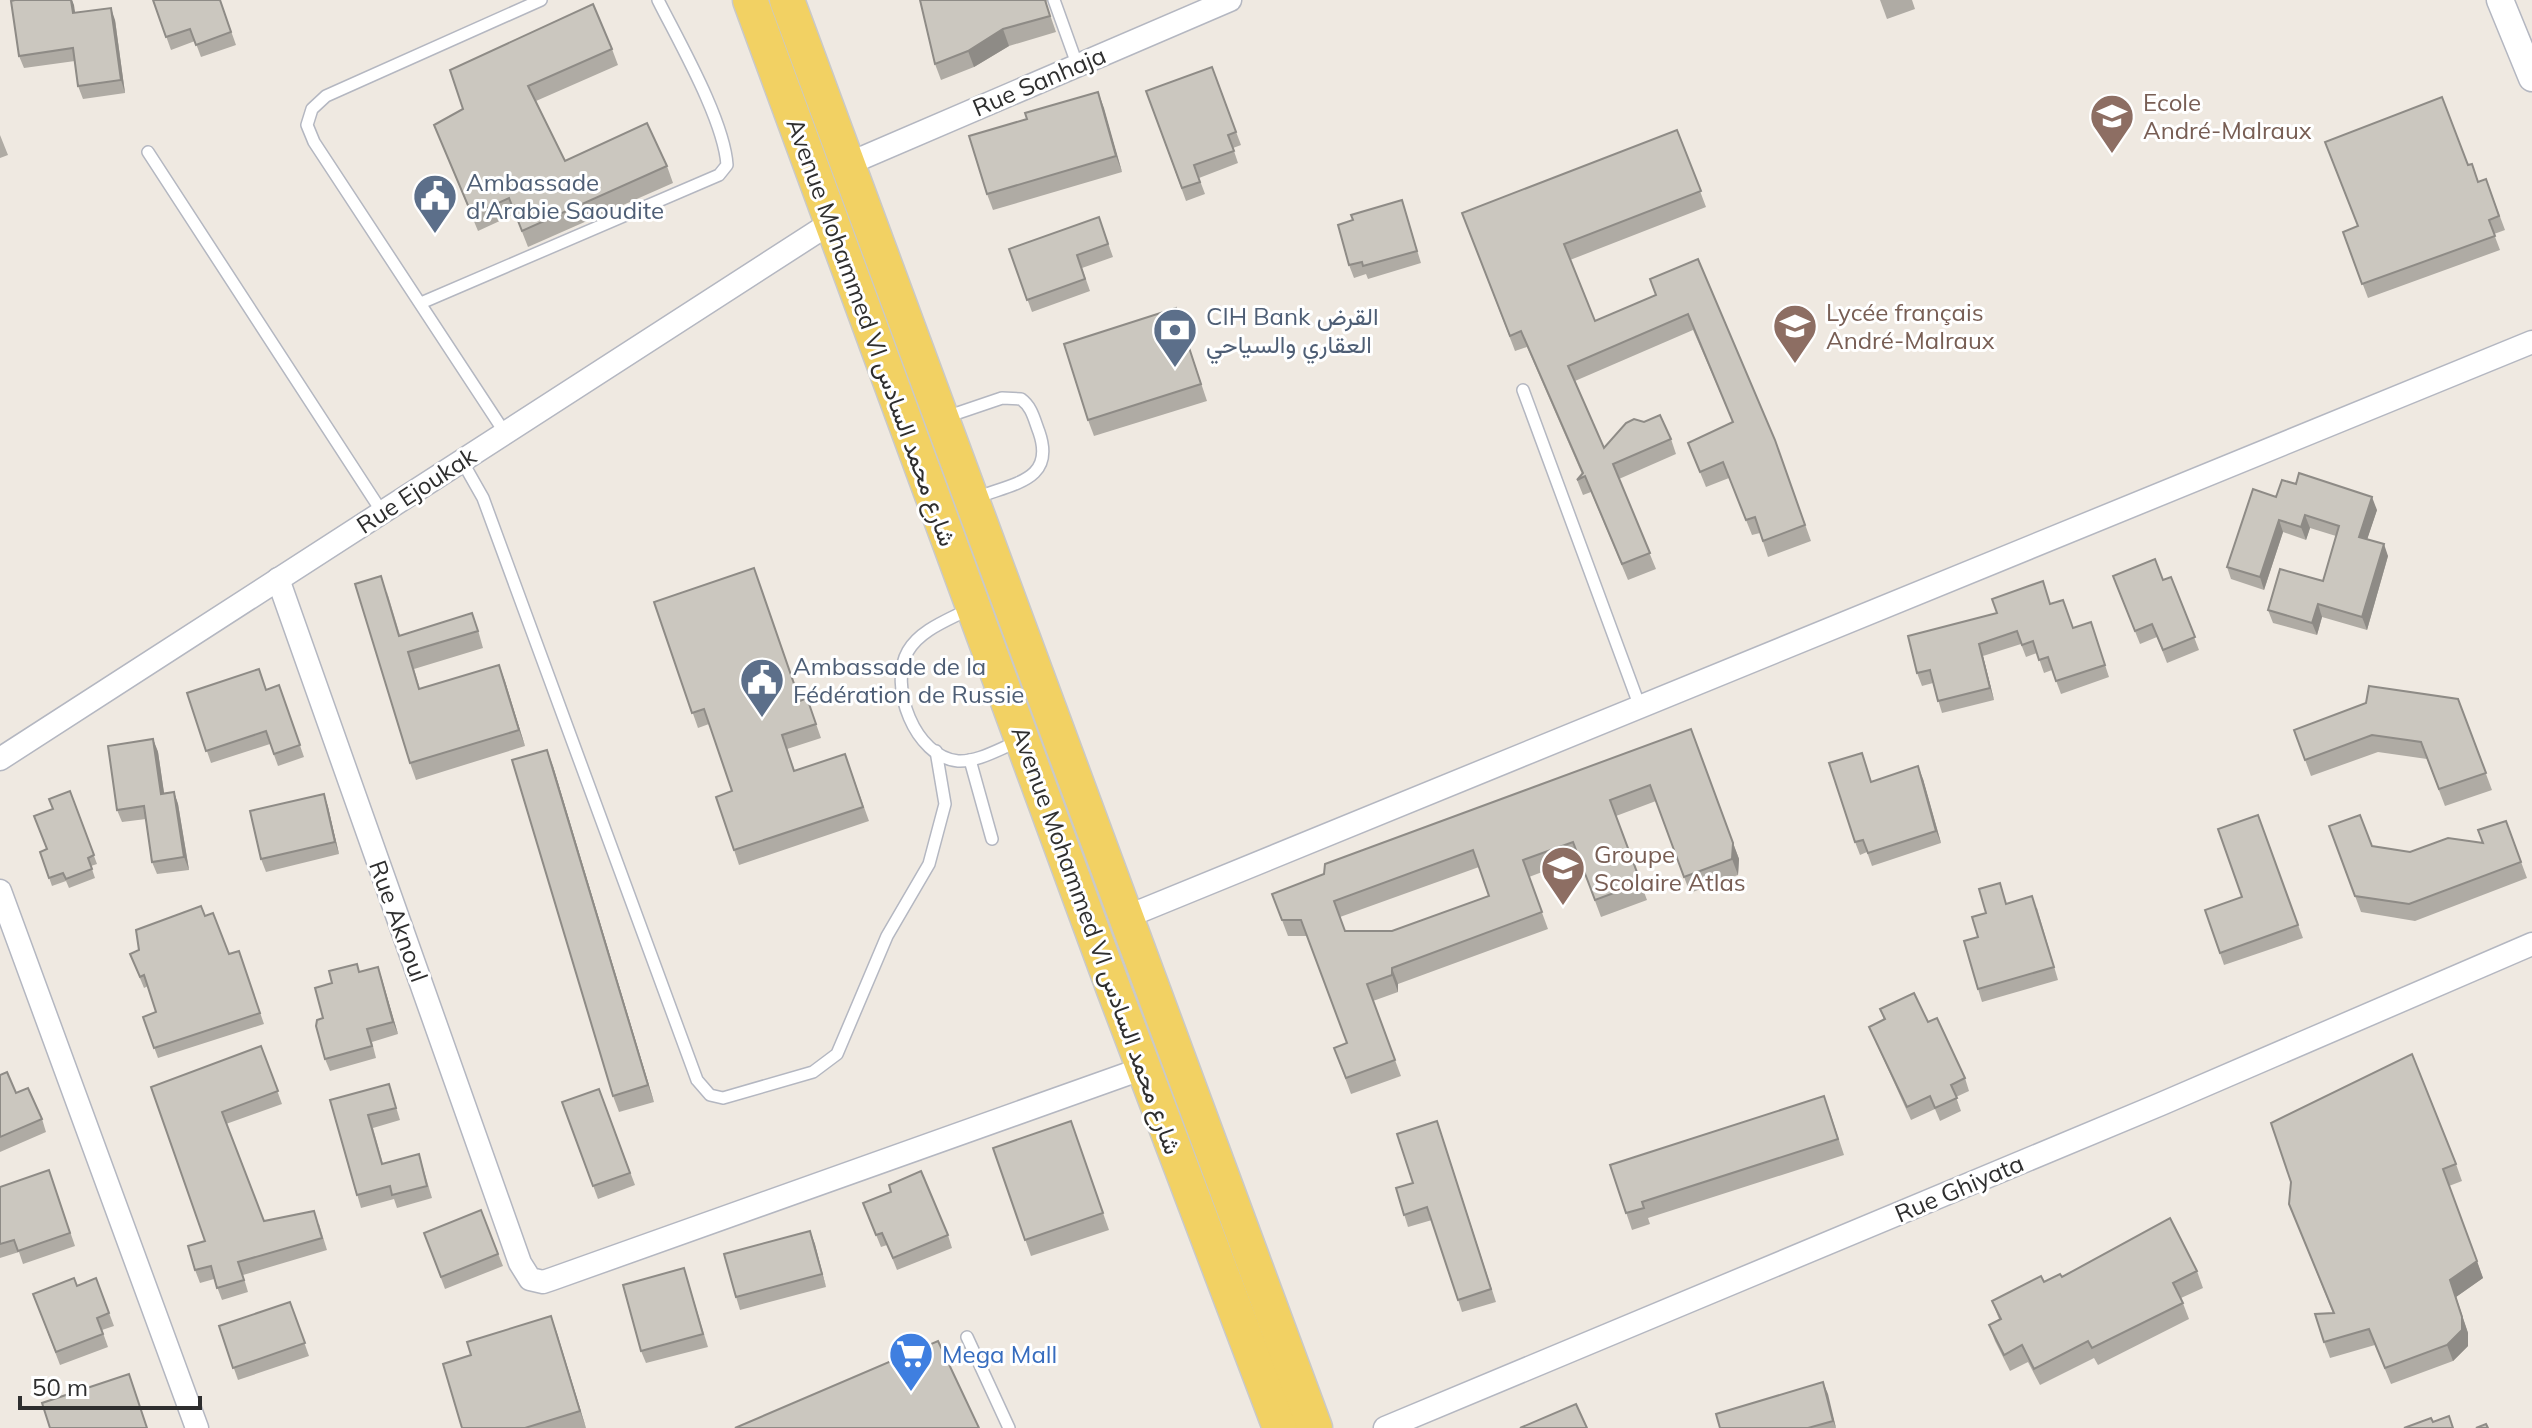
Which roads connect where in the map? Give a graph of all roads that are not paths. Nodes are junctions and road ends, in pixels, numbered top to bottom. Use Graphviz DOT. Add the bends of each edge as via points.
graph roads {
  1 [pos="541,0"];
  2 [pos="658,0"];
  3 [pos="750,0"];
  4 [pos="787,0"];
  5 [pos="1054,0"];
  6 [pos="1230,0"];
  7 [pos="2500,0"];
  8 [pos="1077,64"];
  9 [pos="2532,78"];
  10 [pos="148,152"];
  11 [pos="848,164"];
  12 [pos="832,222"];
  13 [pos="421,303"];
  14 [pos="2532,342"];
  15 [pos="1523,390"];
  16 [pos="942,419"];
  17 [pos="505,433"];
  18 [pos="462,461"];
  19 [pos="972,499"];
  20 [pos="382,512"];
  21 [pos="278,579"];
  22 [pos="973,607"];
  23 [pos="1640,707"];
  24 [pos="1022,740"];
  25 [pos="936,751"];
  26 [pos="0,759"];
  27 [pos="970,760"];
  28 [pos="992,839"];
  29 [pos="0,891"];
  30 [pos="1126,917"];
  31 [pos="2532,944"];
  32 [pos="1144,1068"];
  33 [pos="967,1337"];
  34 [pos="197,1428"];
  35 [pos="1009,1428"];
  36 [pos="1280,1428"];
  37 [pos="1315,1428"];
  38 [pos="1385,1428"];
  1 -- 13 [label="lane" via="326,96 312,109 307,125 314,142"];
  2 -- 13 [label="lane" via="712,115 727,165 719,175"];
  3 -- 12 [label="main road, Avenue Mohammed VI شارع محمد السادس"];
  4 -- 11 [label="main road, Avenue Mohammed VI شارع محمد السادس"];
  5 -- 8 [label="lane"];
  6 -- 8 [label="street, Rue Sanhaja"];
  7 -- 9 [label="street"];
  8 -- 11 [label="street, Rue Sanhaja"];
  10 -- 20 [label="lane"];
  11 -- 16 [label="main road, Avenue Mohammed VI شارع محمد السادس"];
  12 -- 17 [label="street, Rue Ejoukak"];
  12 -- 22 [label="main road, Avenue Mohammed VI شارع محمد السادس"];
  13 -- 17 [label="lane"];
  14 -- 23 [label="street"];
  15 -- 23 [label="lane"];
  16 -- 19 [label="main road, Avenue Mohammed VI شارع محمد السادس"];
  16 -- 19 [label="lane" via="1008,397 1021,399 1032,413 1045,452 1042,467"];
  17 -- 18 [label="street, Rue Ejoukak"];
  18 -- 20 [label="street, Rue Ejoukak"];
  18 -- 25 [label="lane" via="483,498 697,1080 710,1095 723,1098 813,1072 837,1054 887,936 929,864 945,804"];
  19 -- 30 [label="main road, Avenue Mohammed VI شارع محمد السادس"];
  20 -- 21 [label="street, Rue Ejoukak"];
  21 -- 26 [label="street, Rue Ejoukak"];
  21 -- 32 [label="street, Rue Aknoul" via="530,1279 543,1282"];
  22 -- 24 [label="main road, Avenue Mohammed VI شارع محمد السادس"];
  22 -- 25 [label="lane" via="933,628 910,648 901,666 905,710"];
  23 -- 30 [label="street"];
  24 -- 27 [label="lane"];
  24 -- 32 [label="main road, Avenue Mohammed VI شارع محمد السادس"];
  25 -- 27 [label="lane" via="955,761"];
  27 -- 28 [label="lane"];
  29 -- 34 [label="street"];
  30 -- 37 [label="main road, Avenue Mohammed VI شارع محمد السادس"];
  31 -- 38 [label="street, Rue Ghiyata"];
  32 -- 36 [label="main road, Avenue Mohammed VI شارع محمد السادس"];
  33 -- 35 [label="lane"];
}
